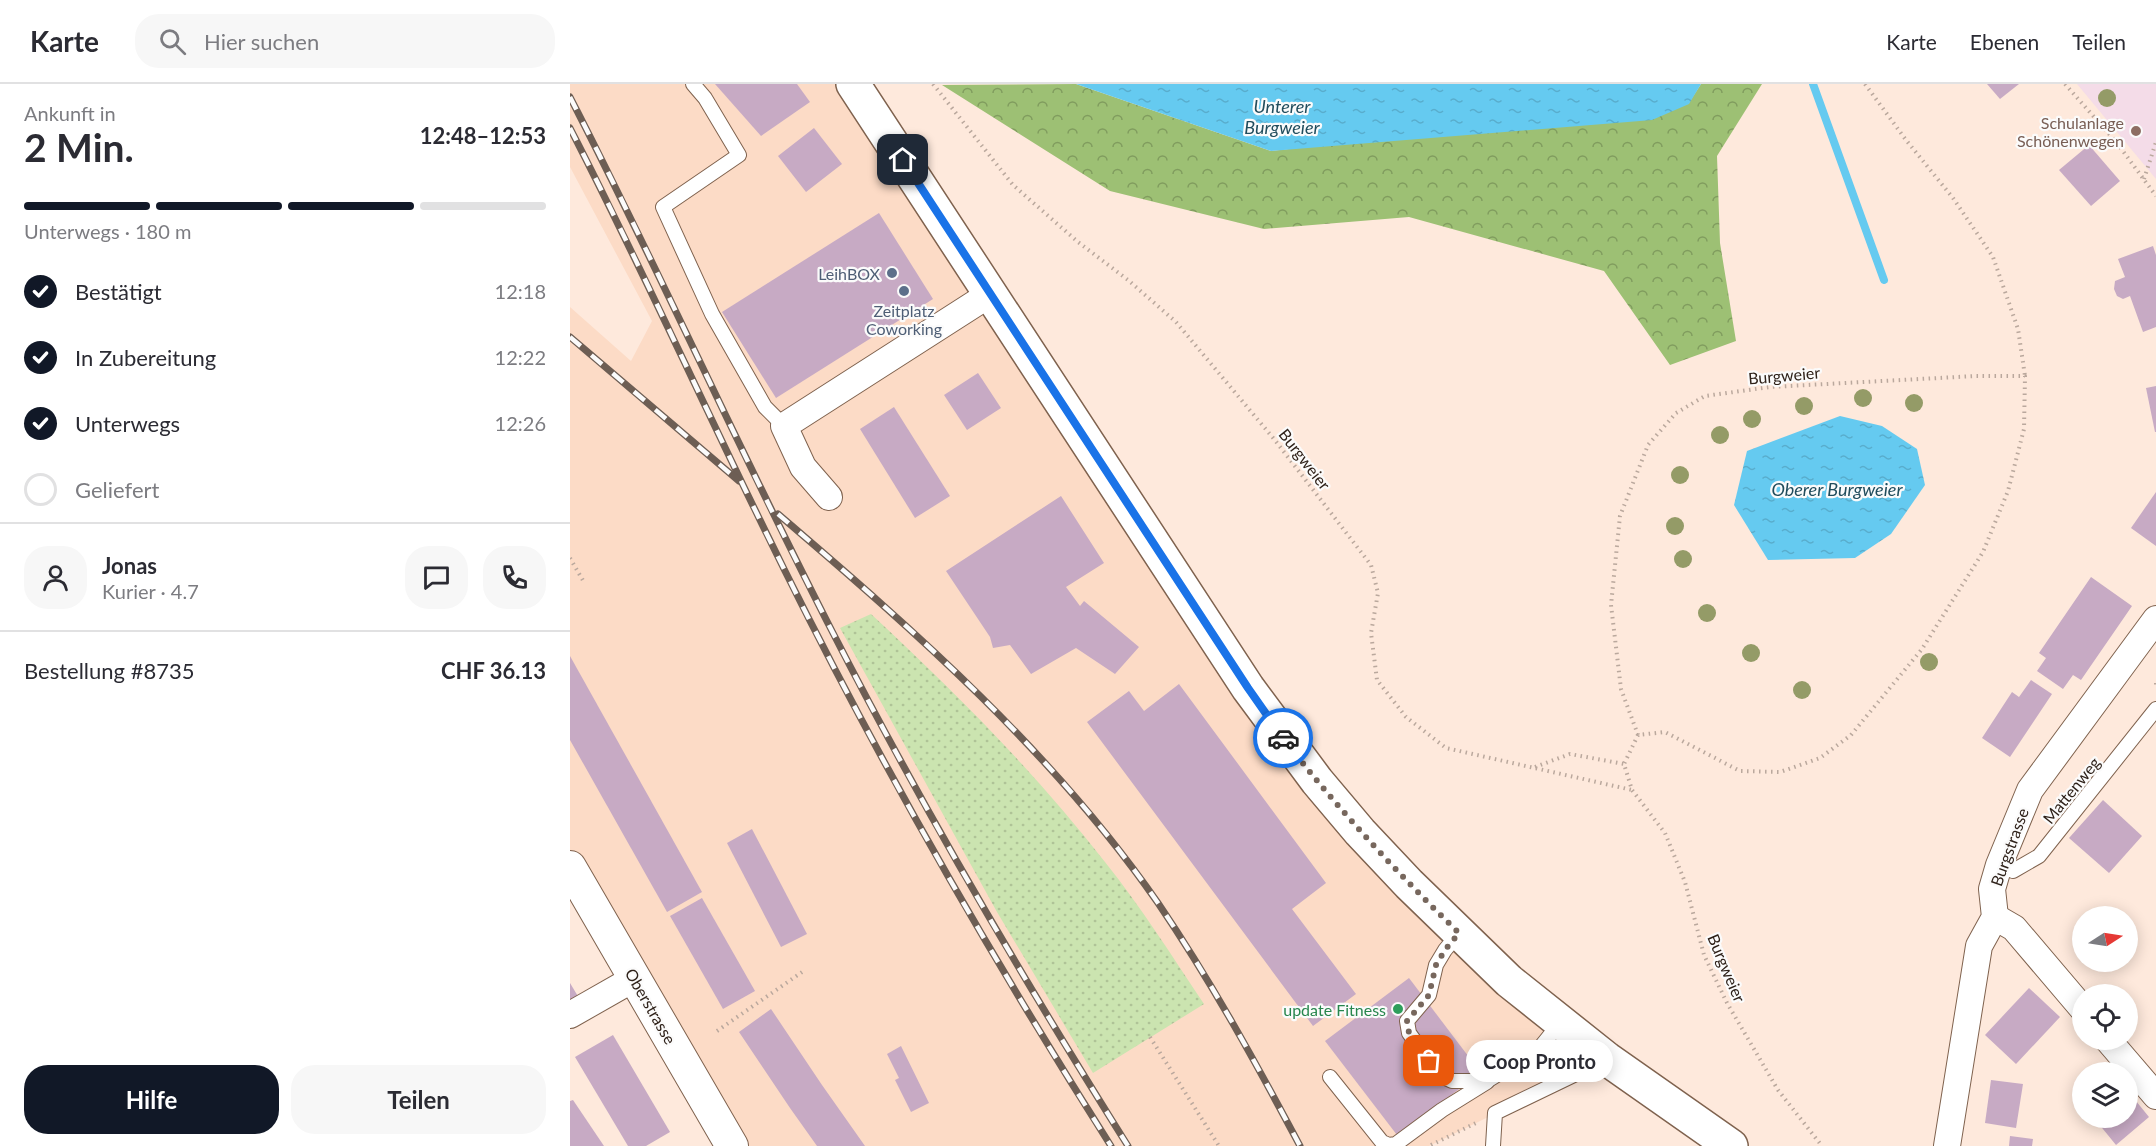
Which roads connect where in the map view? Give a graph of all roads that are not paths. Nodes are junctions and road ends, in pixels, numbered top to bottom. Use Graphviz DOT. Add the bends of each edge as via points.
graph roads {
  1 [pos="693,84"];
  2 [pos="853,84"];
  3 [pos="990,294"];
  4 [pos="784,426"];
  5 [pos="829,497"];
  6 [pos="2156,619"];
  7 [pos="2156,710"];
  8 [pos="1999,865"];
  9 [pos="570,867"];
  10 [pos="1995,917"];
  11 [pos="1459,933"];
  12 [pos="635,978"];
  13 [pos="2072,996"];
  14 [pos="570,1015"];
  15 [pos="1560,1023"];
  16 [pos="2117,1050"];
  17 [pos="1607,1059"];
  18 [pos="1330,1077"];
  19 [pos="1487,1081"];
  20 [pos="2156,1096"];
  21 [pos="732,1146"];
  22 [pos="1493,1146"];
  23 [pos="1731,1146"];
  24 [pos="1947,1146"];
  1 -- 4 [label="lane" via="739,155 663,207 712,314 765,407"];
  2 -- 3 [label="main road"];
  3 -- 4 [label="street"];
  3 -- 11 [label="main road" via="1282,735 1360,832"];
  4 -- 5 [label="street" via="803,467"];
  6 -- 8 [label="street, Burgstrasse" via="2030,790"];
  7 -- 8 [label="lane, Mattenweg" via="2039,856 2013,871"];
  8 -- 10 [label="street, Burgstrasse" via="1992,889"];
  9 -- 12 [label="street, Oberstrasse"];
  10 -- 13 [label="street" via="2014,928"];
  10 -- 24 [label="street" via="1979,946"];
  11 -- 15 [label="main road"];
  11 -- 19 [label="lane" via="1436,965 1429,995 1407,1021 1409,1033 1439,1075 1452,1081"];
  12 -- 14 [label="street"];
  12 -- 21 [label="street, Oberstrasse"];
  15 -- 17 [label="main road"];
  15 -- 19 [label="lane" via="1539,1049"];
  16 -- 20 [label="street"];
  17 -- 22 [label="lane" via="1495,1113"];
  17 -- 23 [label="main road"];
  18 -- 19 [label="lane" via="1382,1142 1389,1145"];
}
